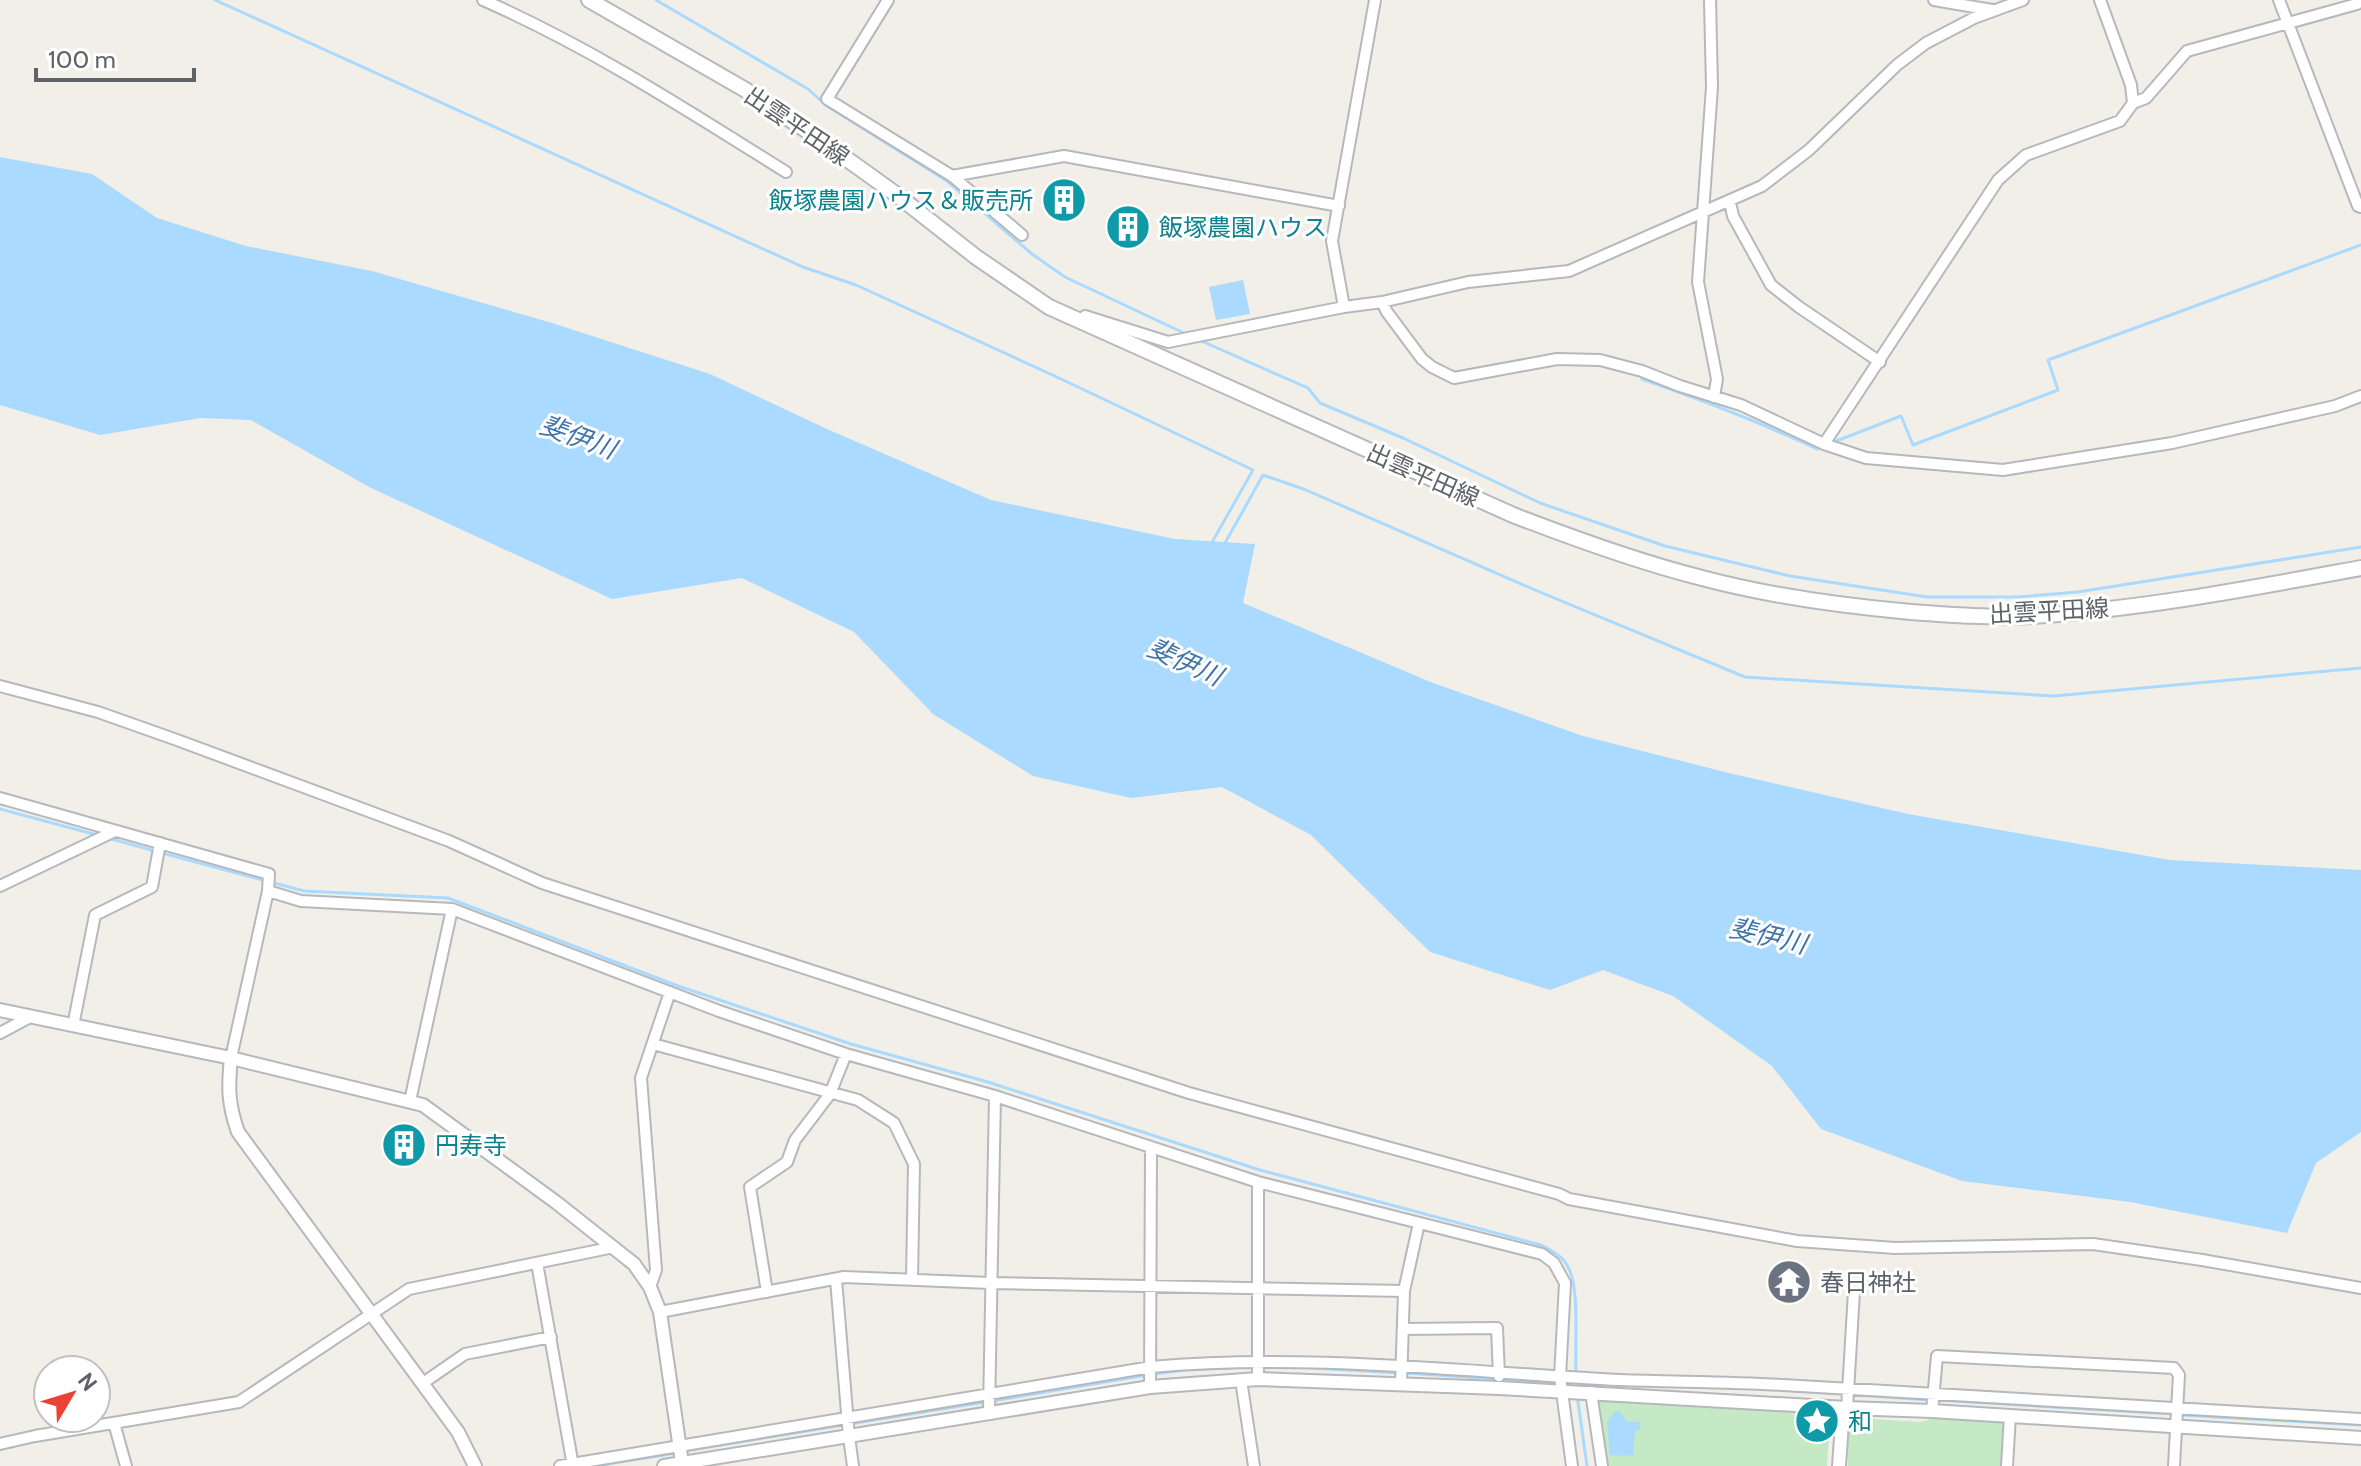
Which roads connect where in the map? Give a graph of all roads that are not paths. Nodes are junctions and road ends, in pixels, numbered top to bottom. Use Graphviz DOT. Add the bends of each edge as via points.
graph roads {
  1 [pos="483,0"];
  2 [pos="589,0"];
  3 [pos="888,0"];
  4 [pos="1375,0"];
  5 [pos="1710,0"];
  6 [pos="1934,0"];
  7 [pos="2023,0"];
  8 [pos="2100,0"];
  9 [pos="2279,0"];
  10 [pos="2361,1"];
  11 [pos="1995,10"];
  12 [pos="2288,22"];
  13 [pos="2133,103"];
  14 [pos="786,172"];
  15 [pos="952,176"];
  16 [pos="1730,202"];
  17 [pos="1339,206"];
  18 [pos="2361,207"];
  19 [pos="1703,212"];
  20 [pos="1022,235"];
  21 [pos="1382,302"];
  22 [pos="1049,307"];
  23 [pos="1344,307"];
  24 [pos="1880,362"];
  25 [pos="2361,396"];
  26 [pos="1714,397"];
  27 [pos="1824,444"];
  28 [pos="2361,568"];
  29 [pos="0,686"];
  30 [pos="1,798"];
  31 [pos="115,831"];
  32 [pos="160,843"];
  33 [pos="0,886"];
  34 [pos="268,891"];
  35 [pos="452,909"];
  36 [pos="670,992"];
  37 [pos="0,1010"];
  38 [pos="30,1017"];
  39 [pos="73,1026"];
  40 [pos="0,1033"];
  41 [pos="653,1044"];
  42 [pos="846,1054"];
  43 [pos="231,1058"];
  44 [pos="830,1094"];
  45 [pos="995,1096"];
  46 [pos="410,1101"];
  47 [pos="1151,1148"];
  48 [pos="1258,1182"];
  49 [pos="1419,1223"];
  50 [pos="614,1247"];
  51 [pos="537,1263"];
  52 [pos="836,1279"];
  53 [pos="912,1279"];
  54 [pos="990,1283"];
  55 [pos="1151,1285"];
  56 [pos="650,1287"];
  57 [pos="1258,1287"];
  58 [pos="2361,1288"];
  59 [pos="1404,1291"];
  60 [pos="767,1292"];
  61 [pos="1854,1292"];
  62 [pos="660,1312"];
  63 [pos="372,1314"];
  64 [pos="1403,1329"];
  65 [pos="551,1337"];
  66 [pos="1258,1361"];
  67 [pos="1151,1367"];
  68 [pos="1402,1367"];
  69 [pos="1499,1372"];
  70 [pos="1560,1377"];
  71 [pos="1258,1379"];
  72 [pos="1241,1380"];
  73 [pos="1670,1382"];
  74 [pos="423,1383"];
  75 [pos="1401,1384"];
  76 [pos="1781,1385"];
  77 [pos="1150,1387"];
  78 [pos="1499,1388"];
  79 [pos="1848,1390"];
  80 [pos="1562,1391"];
  81 [pos="1591,1392"];
  82 [pos="989,1395"];
  83 [pos="1668,1397"];
  84 [pos="1933,1402"];
  85 [pos="1780,1403"];
  86 [pos="1845,1408"];
  87 [pos="2179,1409"];
  88 [pos="989,1411"];
  89 [pos="2233,1412"];
  90 [pos="2271,1414"];
  91 [pos="2010,1415"];
  92 [pos="847,1418"];
  93 [pos="2361,1419"];
  94 [pos="114,1423"];
  95 [pos="2176,1427"];
  96 [pos="2233,1430"];
  97 [pos="2270,1433"];
  98 [pos="849,1437"];
  99 [pos="2361,1438"];
  100 [pos="0,1444"];
  101 [pos="679,1446"];
  102 [pos="682,1463"];
  103 [pos="573,1465"];
  104 [pos="126,1466"];
  105 [pos="475,1466"];
  106 [pos="560,1466"];
  107 [pos="664,1466"];
  108 [pos="853,1466"];
  109 [pos="1254,1466"];
  110 [pos="1572,1466"];
  111 [pos="1602,1466"];
  112 [pos="1839,1466"];
  113 [pos="2007,1466"];
  114 [pos="2174,1466"];
  1 -- 14 [label="street" via="646,83"];
  2 -- 22 [label="main road, 出雲平田線" via="812,134"];
  3 -- 15 [label="street" via="827,99"];
  4 -- 17 [label="street"];
  5 -- 19 [label="street" via="1712,87"];
  6 -- 11 [label="street"];
  7 -- 11 [label="street"];
  8 -- 13 [label="street"];
  9 -- 12 [label="street"];
  10 -- 12 [label="street"];
  11 -- 16 [label="street" via="1926,43 1809,150 1762,186"];
  12 -- 13 [label="street" via="2187,51 2146,98"];
  12 -- 18 [label="street"];
  13 -- 24 [label="street" via="2120,121 2026,155 1998,180"];
  15 -- 17 [label="street" via="1064,156"];
  15 -- 20 [label="street"];
  16 -- 19 [label="street"];
  16 -- 24 [label="street" via="1771,285"];
  17 -- 23 [label="street" via="1332,241"];
  19 -- 21 [label="street" via="1569,271 1468,282"];
  19 -- 26 [label="street" via="1698,282 1717,379"];
  21 -- 23 [label="street"];
  21 -- 26 [label="street" via="1422,359 1454,378 1557,359 1600,360"];
  22 -- 23 [label="street" via="1168,342"];
  22 -- 28 [label="main road, 出雲平田線" via="1513,515 1703,579 1767,592 1869,608 2030,616 2199,598"];
  24 -- 27 [label="street"];
  25 -- 27 [label="street" via="2172,443 2003,470 1866,458"];
  26 -- 27 [label="street"];
  29 -- 58 [label="street" via="98,712 251,767 557,888 1189,1093 1569,1199 1797,1241 1895,1248 2093,1244"];
  30 -- 31 [label="street"];
  31 -- 32 [label="street"];
  31 -- 33 [label="street"];
  32 -- 34 [label="street" via="269,874"];
  32 -- 39 [label="street" via="152,887 95,915"];
  34 -- 35 [label="street" via="301,901"];
  34 -- 43 [label="street"];
  35 -- 36 [label="street"];
  35 -- 46 [label="street"];
  36 -- 41 [label="street"];
  36 -- 42 [label="street"];
  37 -- 38 [label="street"];
  38 -- 39 [label="street"];
  38 -- 40 [label="street"];
  39 -- 43 [label="street"];
  41 -- 44 [label="street"];
  41 -- 56 [label="street" via="641,1078 656,1270"];
  42 -- 44 [label="street"];
  42 -- 45 [label="street"];
  43 -- 46 [label="street"];
  43 -- 63 [label="street" via="229,1100 238,1132"];
  44 -- 53 [label="street" via="858,1100 894,1123 914,1164"];
  44 -- 60 [label="street" via="795,1140 787,1162 750,1187"];
  45 -- 47 [label="street"];
  45 -- 54 [label="street"];
  46 -- 50 [label="street" via="423,1105"];
  47 -- 48 [label="street"];
  47 -- 55 [label="street"];
  48 -- 49 [label="street"];
  48 -- 57 [label="street"];
  49 -- 59 [label="street"];
  49 -- 70 [label="street" via="1542,1254 1554,1263 1565,1283"];
  50 -- 51 [label="street"];
  50 -- 56 [label="street"];
  51 -- 63 [label="street" via="409,1289"];
  51 -- 65 [label="street"];
  52 -- 53 [label="street"];
  52 -- 60 [label="street"];
  52 -- 92 [label="street"];
  53 -- 54 [label="street"];
  54 -- 55 [label="street"];
  54 -- 82 [label="street"];
  55 -- 57 [label="street"];
  55 -- 67 [label="street"];
  56 -- 62 [label="street"];
  57 -- 59 [label="street"];
  57 -- 66 [label="street"];
  59 -- 64 [label="street"];
  60 -- 62 [label="street"];
  61 -- 79 [label="street"];
  62 -- 101 [label="street"];
  63 -- 74 [label="street"];
  63 -- 94 [label="street" via="239,1402"];
  64 -- 68 [label="street"];
  64 -- 69 [label="street" via="1497,1328"];
  65 -- 74 [label="street" via="465,1354"];
  65 -- 103 [label="street"];
  66 -- 67 [label="street"];
  66 -- 68 [label="street"];
  66 -- 71 [label="street"];
  67 -- 77 [label="street"];
  67 -- 82 [label="street"];
  68 -- 69 [label="street"];
  68 -- 75 [label="street"];
  69 -- 70 [label="street"];
  69 -- 78 [label="street"];
  70 -- 73 [label="street"];
  70 -- 80 [label="street"];
  71 -- 72 [label="street"];
  71 -- 75 [label="street"];
  72 -- 77 [label="street"];
  72 -- 109 [label="street"];
  73 -- 76 [label="street"];
  73 -- 83 [label="street"];
  74 -- 105 [label="street"];
  75 -- 78 [label="street"];
  76 -- 79 [label="street"];
  76 -- 85 [label="street"];
  77 -- 88 [label="street"];
  78 -- 80 [label="street"];
  79 -- 84 [label="street"];
  79 -- 86 [label="street"];
  80 -- 81 [label="street"];
  80 -- 110 [label="street"];
  81 -- 83 [label="street"];
  81 -- 111 [label="street"];
  82 -- 88 [label="street"];
  82 -- 92 [label="street"];
  83 -- 85 [label="street"];
  84 -- 86 [label="street"];
  84 -- 87 [label="street"];
  84 -- 87 [label="street" via="1937,1356 2174,1368 2179,1375"];
  84 -- 91 [label="street"];
  85 -- 86 [label="street"];
  86 -- 112 [label="street"];
  87 -- 89 [label="street"];
  87 -- 95 [label="street"];
  88 -- 98 [label="street"];
  89 -- 90 [label="street"];
  89 -- 96 [label="street"];
  90 -- 93 [label="street"];
  90 -- 97 [label="street"];
  91 -- 95 [label="street"];
  91 -- 113 [label="street"];
  92 -- 98 [label="street"];
  92 -- 101 [label="street"];
  94 -- 100 [label="street"];
  94 -- 104 [label="street"];
  95 -- 96 [label="street"];
  95 -- 114 [label="street"];
  96 -- 97 [label="street"];
  97 -- 99 [label="street"];
  98 -- 102 [label="street"];
  98 -- 108 [label="street"];
  101 -- 102 [label="street"];
  101 -- 103 [label="street"];
  102 -- 107 [label="street"];
  103 -- 106 [label="street"];
}
